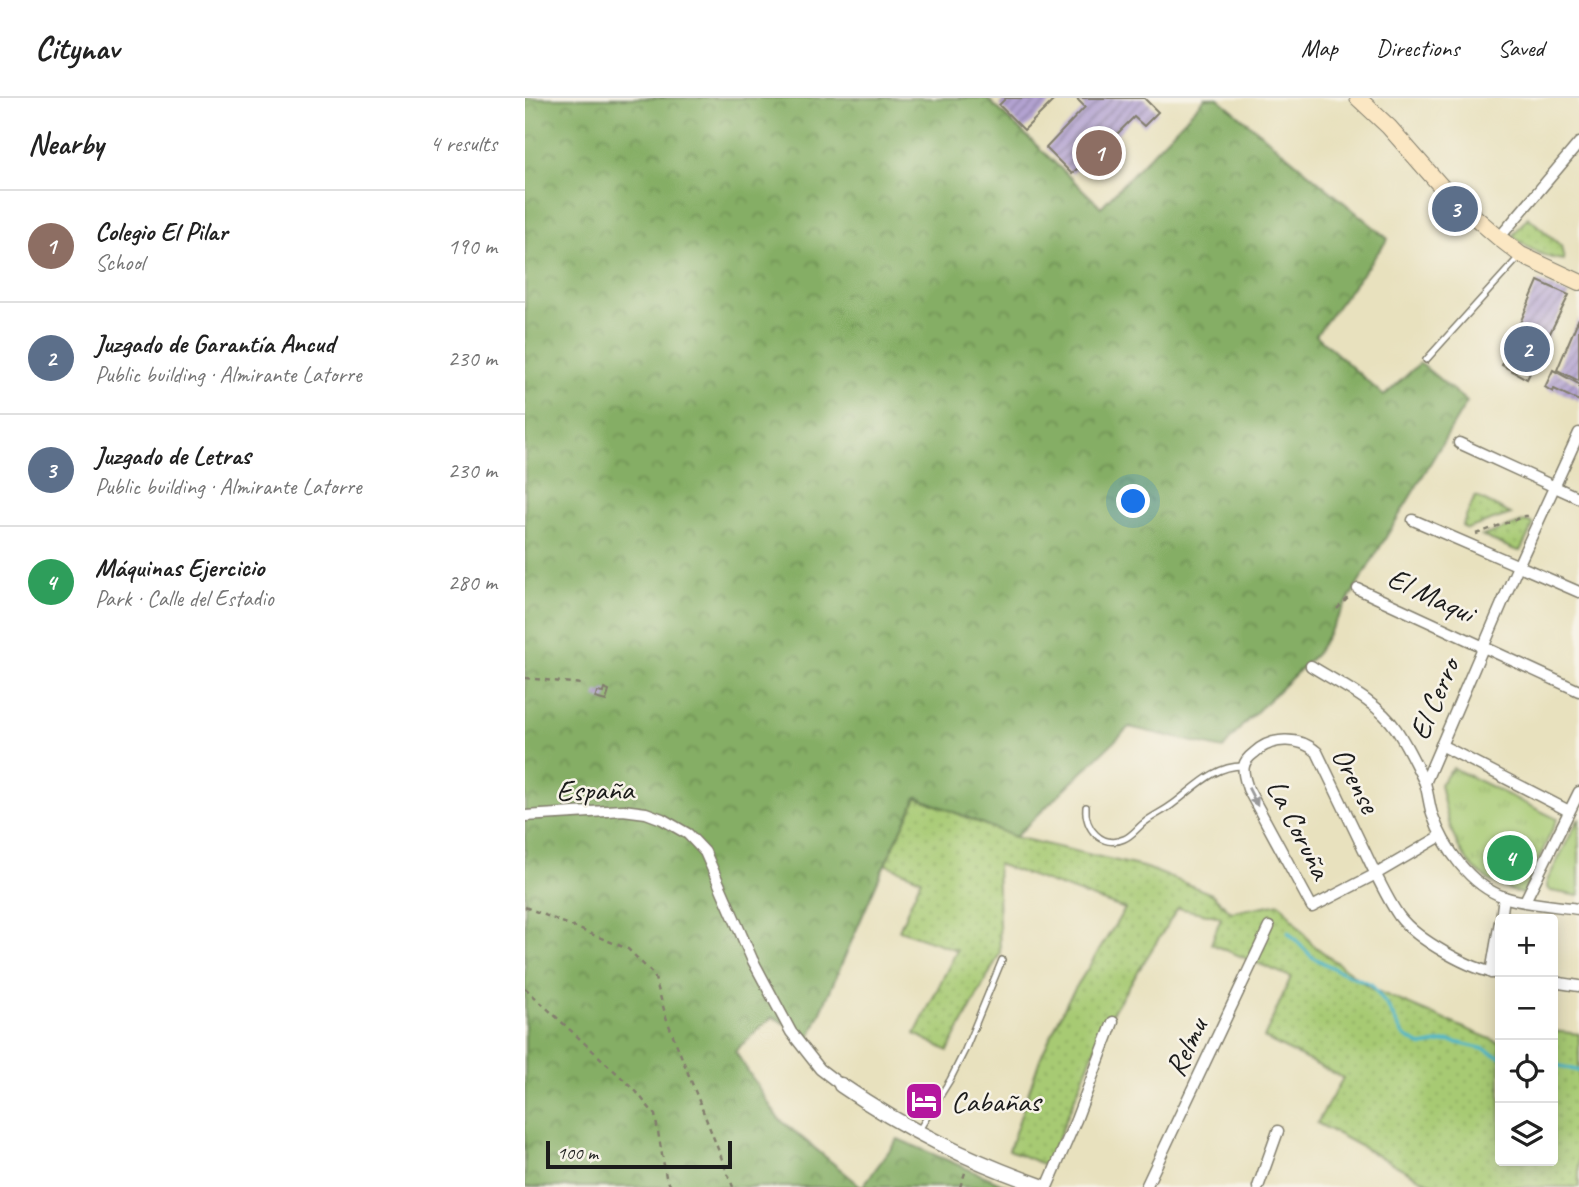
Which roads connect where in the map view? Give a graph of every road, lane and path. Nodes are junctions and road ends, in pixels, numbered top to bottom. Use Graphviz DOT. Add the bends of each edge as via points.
graph roads {
  1 [pos="1358,98"];
  2 [pos="1579,143"];
  3 [pos="1499,238"];
  4 [pos="1521,255"];
  5 [pos="1579,282"];
  6 [pos="1426,360"];
  7 [pos="1579,433"];
  8 [pos="1459,443"];
  9 [pos="1554,487"];
  10 [pos="1579,498"];
  11 [pos="1540,517"];
  12 [pos="1413,520"];
  13 [pos="1460,540"];
  14 [pos="1518,566"];
  15 [pos="1358,589"];
  16 [pos="1579,592"];
  17 [pos="1338,609"];
  18 [pos="1484,647"];
  19 [pos="1311,666"];
  20 [pos="525,678"];
  21 [pos="582,684"];
  22 [pos="1579,691"];
  23 [pos="1269,742"];
  24 [pos="1441,745"];
  25 [pos="1244,766"];
  26 [pos="1425,783"];
  27 [pos="1579,792"];
  28 [pos="1086,807"];
  29 [pos="1569,811"];
  30 [pos="525,816"];
  31 [pos="1441,835"];
  32 [pos="1376,874"];
  33 [pos="1504,897"];
  34 [pos="1525,901"];
  35 [pos="525,908"];
  36 [pos="1579,909"];
  37 [pos="1501,914"];
  38 [pos="1269,927"];
  39 [pos="1002,960"];
  40 [pos="1495,974"];
  41 [pos="1558,983"];
  42 [pos="1579,986"];
  43 [pos="525,988"];
  44 [pos="1113,1022"];
  45 [pos="841,1085"];
  46 [pos="1278,1131"];
  47 [pos="918,1133"];
  48 [pos="971,1158"];
  49 [pos="671,1187"];
  50 [pos="733,1187"];
  51 [pos="960,1187"];
  52 [pos="1045,1187"];
  53 [pos="1146,1187"];
  54 [pos="1258,1187"];
  1 -- 3 [label="main road" via="1447,193"];
  2 -- 3 [label="street"];
  3 -- 4 [label="main road"];
  4 -- 5 [label="main road"];
  4 -- 6 [label="lane"];
  7 -- 9 [label="street, El Cerro"];
  8 -- 9 [label="street"];
  9 -- 10 [label="street"];
  9 -- 11 [label="street, El Cerro"];
  11 -- 13 [label="path" via="1525,516"];
  11 -- 14 [label="street, El Cerro"];
  12 -- 13 [label="street"];
  13 -- 14 [label="street"];
  14 -- 16 [label="street"];
  14 -- 18 [label="street, El Cerro"];
  15 -- 17 [label="path"];
  15 -- 18 [label="street, El Maqui"];
  18 -- 22 [label="street, El Maqui"];
  18 -- 24 [label="street, El Cerro"];
  19 -- 26 [label="street" via="1356,694 1395,727"];
  20 -- 21 [label="path"];
  23 -- 25 [label="street, La Coruña"];
  23 -- 32 [label="street, Orense" via="1294,742 1317,752"];
  24 -- 26 [label="street, El Cerro"];
  24 -- 29 [label="street"];
  25 -- 28 [label="lane" via="1212,774 1122,840 1104,840 1093,832 1086,821"];
  25 -- 32 [label="street, La Coruña, one-way" via="1248,789 1312,907"];
  26 -- 31 [label="street, El Cerro"];
  27 -- 29 [label="street"];
  29 -- 34 [label="street"];
  30 -- 45 [label="street, España" via="623,810 646,813 688,834 705,852 791,1032 820,1069"];
  31 -- 32 [label="street"];
  31 -- 33 [label="street, El Cerro" via="1477,882"];
  32 -- 40 [label="street" via="1408,925 1441,949"];
  33 -- 34 [label="street, El Cerro"];
  33 -- 37 [label="street"];
  34 -- 36 [label="street, El Cerro"];
  35 -- 50 [label="path" via="628,949 654,975 667,1020"];
  38 -- 53 [label="street, Relmu"];
  39 -- 47 [label="lane" via="965,1050"];
  41 -- 42 [label="street"];
  43 -- 49 [label="path" via="635,1090 655,1115"];
  44 -- 52 [label="street"];
  45 -- 47 [label="street"];
  46 -- 54 [label="street"];
  47 -- 48 [label="street"];
  48 -- 51 [label="path"];
  48 -- 52 [label="street"];
}
